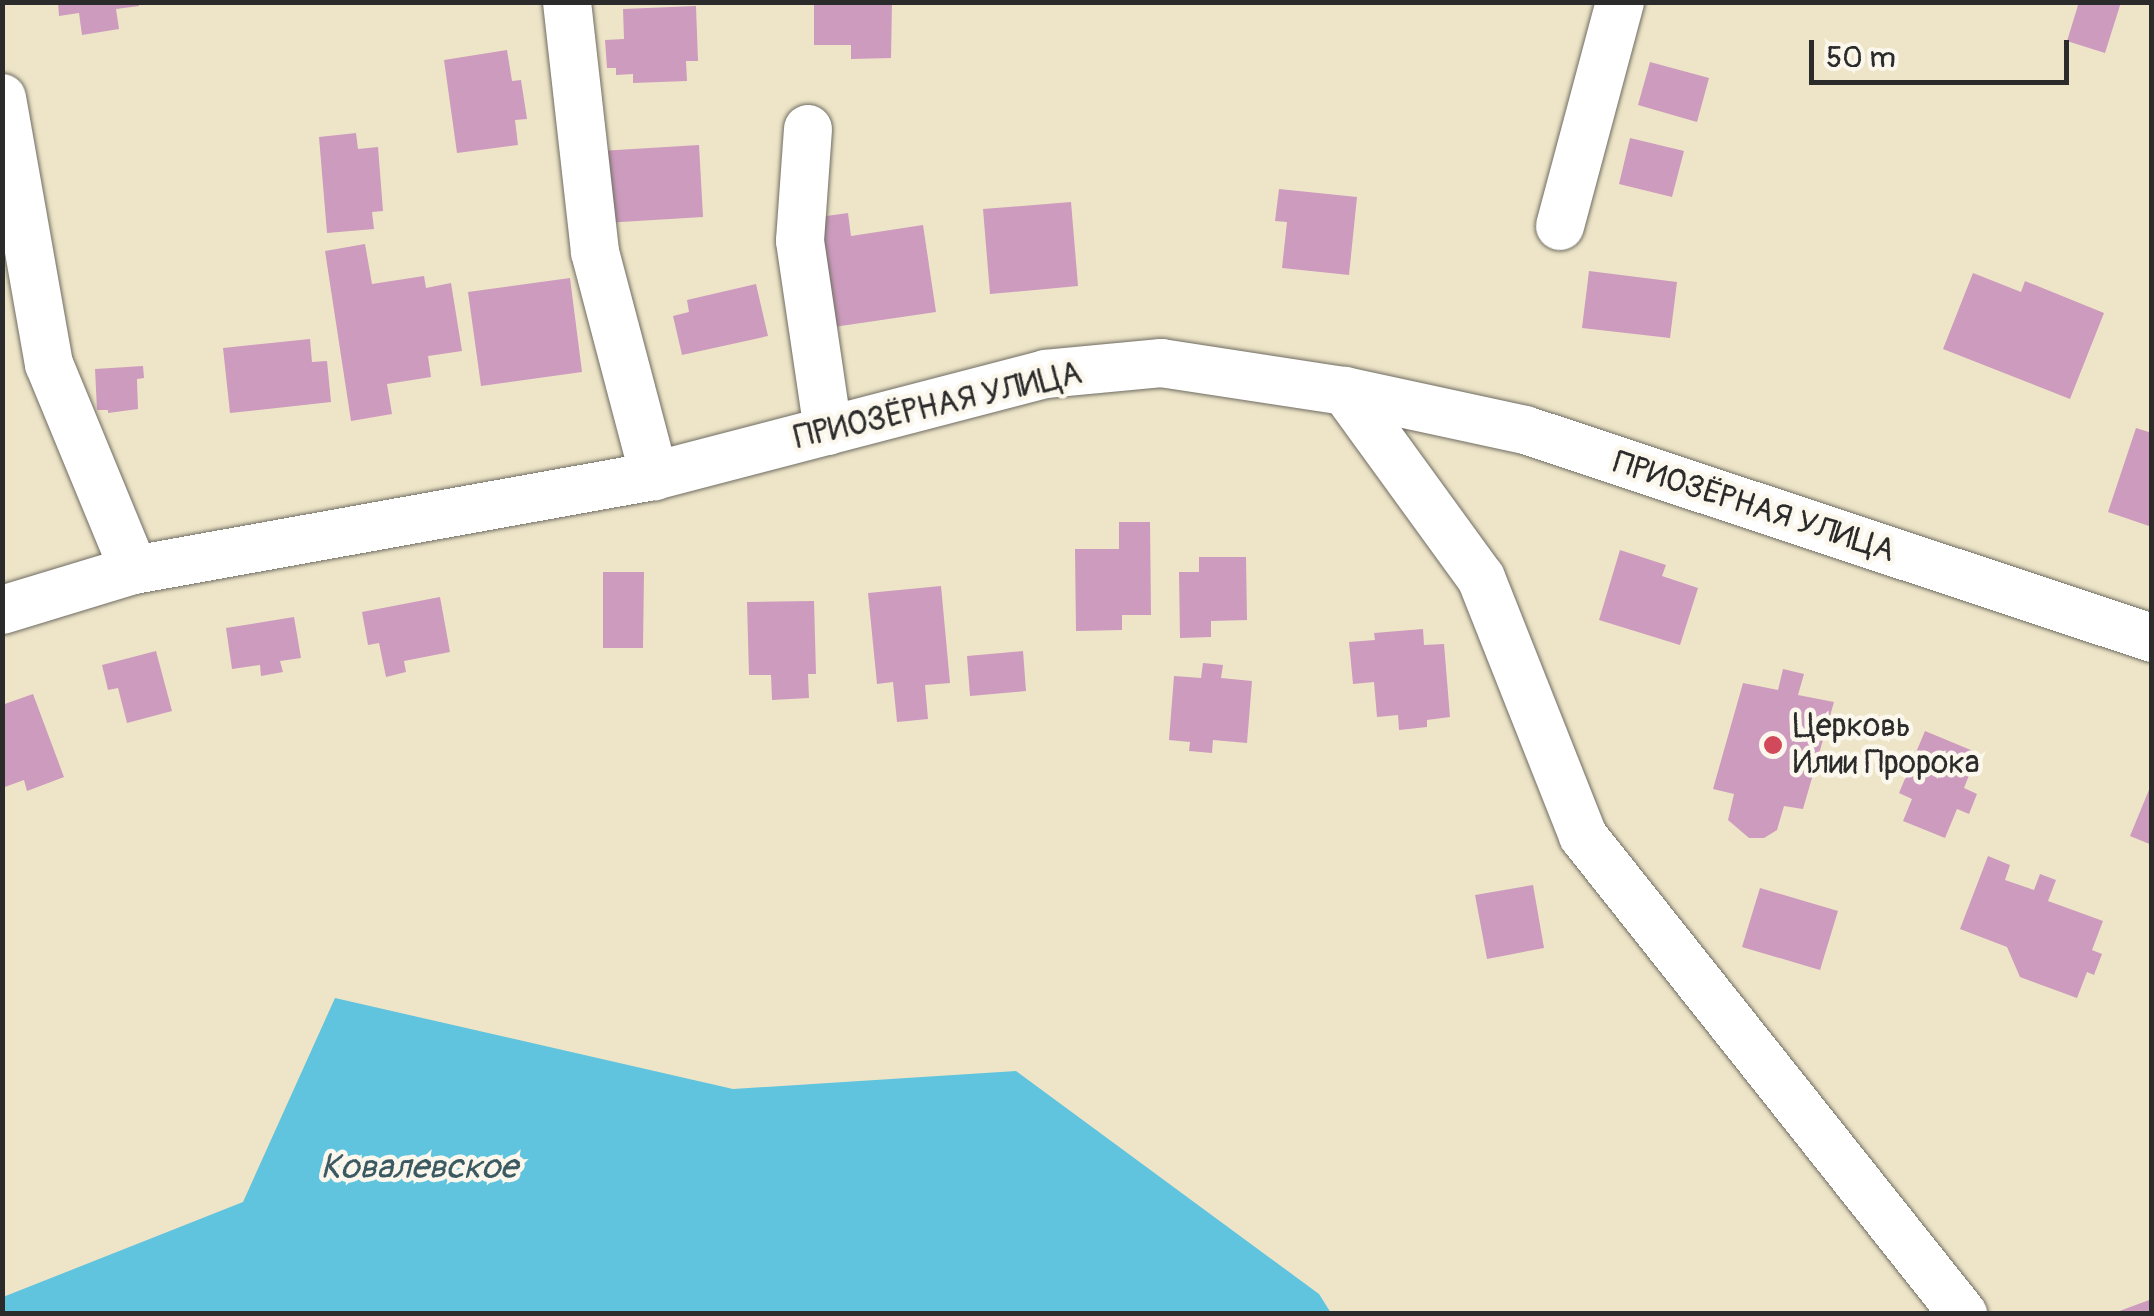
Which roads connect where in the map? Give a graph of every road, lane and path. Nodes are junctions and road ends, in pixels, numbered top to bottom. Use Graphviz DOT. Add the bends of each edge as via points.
graph roads {
  1 [pos="567,2"];
  2 [pos="1620,2"];
  3 [pos="2,98"];
  4 [pos="808,129"];
  5 [pos="1560,226"];
  6 [pos="1345,390"];
  7 [pos="828,430"];
  8 [pos="654,476"];
  9 [pos="134,570"];
  10 [pos="2,610"];
  11 [pos="2152,638"];
  12 [pos="1963,1314"];
  1 -- 8 [label="street" via="596,252"];
  2 -- 5 [label="street"];
  3 -- 9 [label="street" via="49,364"];
  4 -- 7 [label="street" via="800,241"];
  6 -- 7 [label="street, ПРИОЗЁРНАЯ УЛИЦА" via="1162,363 1045,374"];
  6 -- 11 [label="street, ПРИОЗЁРНАЯ УЛИЦА" via="1525,430"];
  6 -- 12 [label="street" via="1481,578 1583,836"];
  7 -- 8 [label="street, ПРИОЗЁРНАЯ УЛИЦА"];
  8 -- 9 [label="street, ПРИОЗЁРНАЯ УЛИЦА"];
  9 -- 10 [label="street, ПРИОЗЁРНАЯ УЛИЦА"];
}
